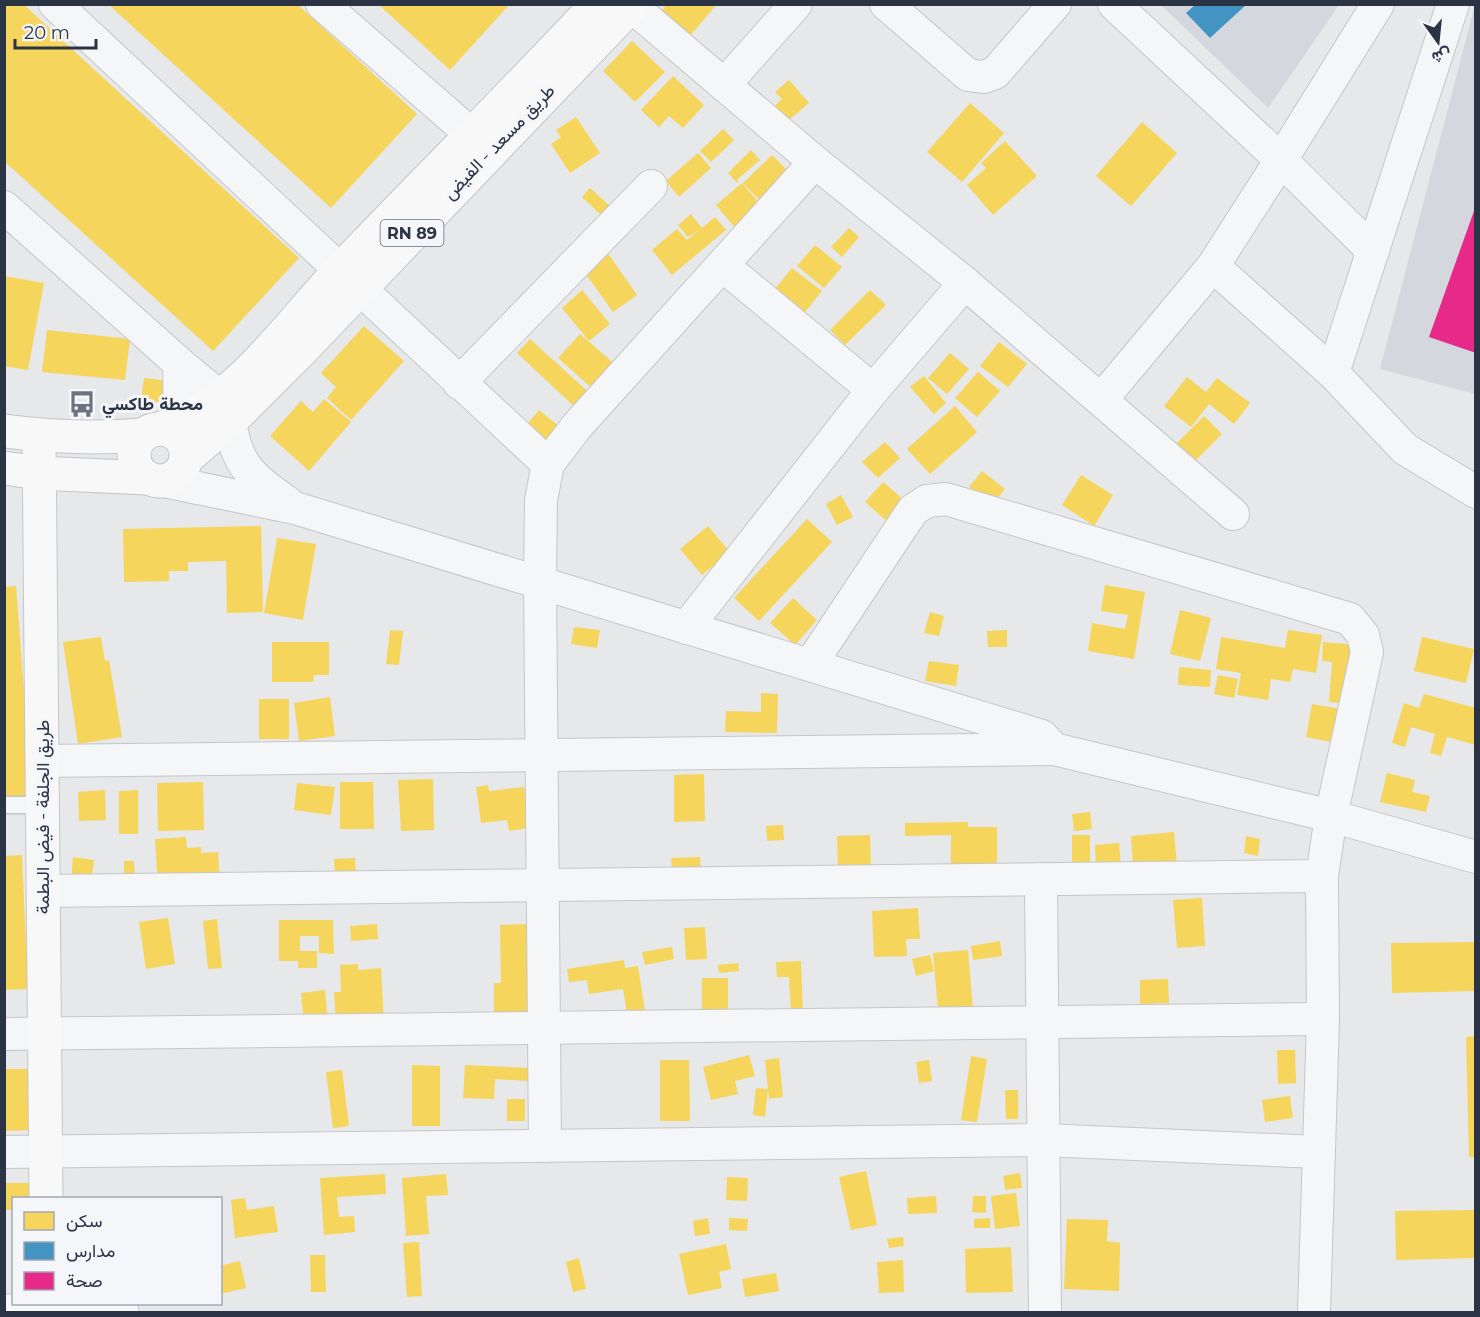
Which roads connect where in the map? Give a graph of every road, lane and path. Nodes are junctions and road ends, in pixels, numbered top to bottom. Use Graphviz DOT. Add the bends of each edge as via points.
graph roads {
  1 [pos="55,4"];
  2 [pos="322,4"];
  3 [pos="796,4"];
  4 [pos="886,4"];
  5 [pos="1055,4"];
  6 [pos="1114,4"];
  7 [pos="1378,4"];
  8 [pos="1454,4"];
  9 [pos="631,5"];
  10 [pos="590,7"];
  11 [pos="724,85"];
  12 [pos="472,135"];
  13 [pos="1281,160"];
  14 [pos="815,162"];
  15 [pos="651,186"];
  16 [pos="4,207"];
  17 [pos="1373,251"];
  18 [pos="722,265"];
  19 [pos="1214,266"];
  20 [pos="349,279"];
  21 [pos="965,283"];
  22 [pos="179,363"];
  23 [pos="1333,373"];
  24 [pos="459,383"];
  25 [pos="873,390"];
  26 [pos="1101,400"];
  27 [pos="230,410"];
  28 [pos="161,429"];
  29 [pos="4,431"];
  30 [pos="39,436"];
  31 [pos="187,458"];
  32 [pos="548,464"];
  33 [pos="4,468"];
  34 [pos="39,474"];
  35 [pos="156,480"];
  36 [pos="1476,492"];
  37 [pos="295,508"];
  38 [pos="1233,514"];
  39 [pos="540,582"];
  40 [pos="686,628"];
  41 [pos="810,665"];
  42 [pos="1053,749"];
  43 [pos="542,755"];
  44 [pos="42,761"];
  45 [pos="4,805"];
  46 [pos="42,805"];
  47 [pos="1331,816"];
  48 [pos="1476,857"];
  49 [pos="1322,876"];
  50 [pos="1041,879"];
  51 [pos="543,885"];
  52 [pos="43,891"];
  53 [pos="1323,1019"];
  54 [pos="1042,1022"];
  55 [pos="544,1028"];
  56 [pos="4,1034"];
  57 [pos="44,1034"];
  58 [pos="1043,1140"];
  59 [pos="545,1146"];
  60 [pos="4,1152"];
  61 [pos="46,1152"];
  62 [pos="1319,1152"];
  63 [pos="46,1197"];
  64 [pos="47,1309"];
  65 [pos="4,1311"];
  66 [pos="122,1312"];
  67 [pos="1045,1312"];
  68 [pos="1314,1312"];
  1 -- 20 [label="street"];
  2 -- 12 [label="street"];
  3 -- 11 [label="street"];
  4 -- 5 [label="street" via="968,75 983,77 995,73"];
  6 -- 13 [label="street"];
  7 -- 13 [label="street"];
  8 -- 17 [label="street"];
  9 -- 11 [label="street"];
  9 -- 20 [label="main road, طريق مسعد - الفيض / RN 89"];
  10 -- 12 [label="main road, طريق مسعد - الفيض / RN 89"];
  11 -- 14 [label="street"];
  12 -- 20 [label="main road, طريق مسعد - الفيض / RN 89"];
  13 -- 17 [label="street"];
  13 -- 19 [label="street"];
  14 -- 18 [label="street"];
  14 -- 21 [label="street"];
  15 -- 24 [label="street"];
  16 -- 22 [label="street"];
  17 -- 23 [label="street"];
  18 -- 25 [label="street"];
  18 -- 32 [label="street" via="577,426"];
  19 -- 23 [label="street"];
  19 -- 26 [label="street"];
  20 -- 24 [label="street"];
  20 -- 27 [label="main road, طريق مسعد - الفيض / RN 89" via="279,339"];
  21 -- 25 [label="street"];
  21 -- 26 [label="street"];
  22 -- 27 [label="street"];
  22 -- 28 [label="street"];
  23 -- 36 [label="street" via="1405,449"];
  24 -- 32 [label="street"];
  25 -- 40 [label="street"];
  26 -- 38 [label="street"];
  27 -- 28 [label="main road, طريق مسعد - الفيض / RN 89" via="201,412"];
  27 -- 31 [label="main road, طريق مسعد - الفيض / RN 89"];
  27 -- 37 [label="street" via="236,450 246,469"];
  28 -- 30 [label="main road, طريق مسعد - الفيض / RN 89" via="110,438"];
  28 -- 31 [label="main road" via="183,441"];
  28 -- 35 [label="main road" via="138,442 134,458 136,466"];
  29 -- 30 [label="main road, طريق مسعد - الفيض / RN 89"];
  30 -- 34 [label="main road, طريق الجلفة - فيض البطمة"];
  31 -- 35 [label="main road" via="180,474"];
  32 -- 39 [label="street" via="541,500"];
  33 -- 34 [label="main road"];
  34 -- 35 [label="main road"];
  34 -- 44 [label="main road, طريق الجلفة - فيض البطمة"];
  35 -- 37 [label="street"];
  37 -- 39 [label="street"];
  39 -- 40 [label="street"];
  39 -- 43 [label="street"];
  40 -- 41 [label="street"];
  41 -- 42 [label="street" via="1042,736"];
  41 -- 47 [label="street" via="914,510 927,501 946,499 1350,620 1363,635 1367,652"];
  42 -- 43 [label="street"];
  42 -- 47 [label="street"];
  43 -- 44 [label="street"];
  43 -- 51 [label="street"];
  44 -- 46 [label="main road, طريق الجلفة - فيض البطمة"];
  45 -- 46 [label="lane"];
  46 -- 52 [label="main road, طريق الجلفة - فيض البطمة"];
  47 -- 48 [label="street"];
  47 -- 49 [label="street"];
  49 -- 50 [label="street"];
  49 -- 53 [label="street"];
  50 -- 51 [label="street"];
  50 -- 54 [label="street"];
  51 -- 52 [label="street"];
  51 -- 55 [label="street"];
  52 -- 57 [label="main road, طريق الجلفة - فيض البطمة"];
  53 -- 54 [label="street"];
  53 -- 62 [label="street"];
  54 -- 55 [label="street"];
  54 -- 58 [label="street"];
  55 -- 57 [label="street"];
  55 -- 59 [label="street"];
  56 -- 57 [label="street"];
  57 -- 61 [label="main road, طريق الجلفة - فيض البطمة"];
  58 -- 59 [label="street"];
  58 -- 62 [label="street"];
  58 -- 67 [label="street"];
  59 -- 61 [label="street"];
  60 -- 61 [label="street"];
  61 -- 63 [label="main road, طريق الجلفة - فيض البطمة"];
  62 -- 68 [label="street"];
  64 -- 65 [label="main road"];
  64 -- 66 [label="main road"];
}
